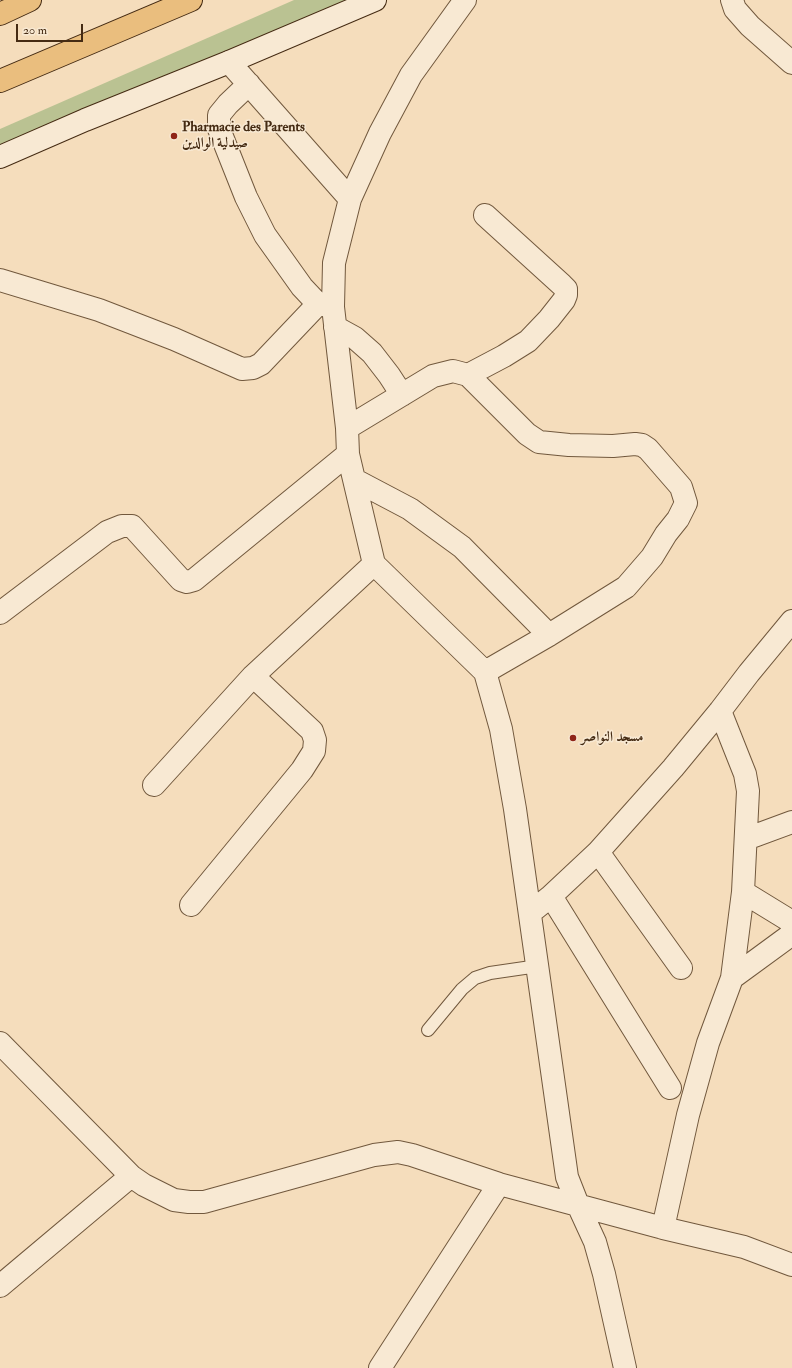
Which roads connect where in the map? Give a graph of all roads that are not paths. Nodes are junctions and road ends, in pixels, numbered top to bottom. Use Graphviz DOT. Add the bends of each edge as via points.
graph roads {
  1 [pos="30,0"];
  2 [pos="191,0"];
  3 [pos="375,0"];
  4 [pos="465,0"];
  5 [pos="732,0"];
  6 [pos="0,14"];
  7 [pos="230,62"];
  8 [pos="792,63"];
  9 [pos="0,81"];
  10 [pos="249,84"];
  11 [pos="0,157"];
  12 [pos="350,198"];
  13 [pos="485,215"];
  14 [pos="0,280"];
  15 [pos="329,312"];
  16 [pos="468,375"];
  17 [pos="402,395"];
  18 [pos="347,428"];
  19 [pos="348,454"];
  20 [pos="355,480"];
  21 [pos="374,564"];
  22 [pos="0,613"];
  23 [pos="792,621"];
  24 [pos="550,636"];
  25 [pos="485,672"];
  26 [pos="253,676"];
  27 [pos="720,711"];
  28 [pos="154,785"];
  29 [pos="792,822"];
  30 [pos="746,839"];
  31 [pos="598,852"];
  32 [pos="743,892"];
  33 [pos="551,896"];
  34 [pos="191,905"];
  35 [pos="530,913"];
  36 [pos="792,922"];
  37 [pos="792,934"];
  38 [pos="538,966"];
  39 [pos="681,968"];
  40 [pos="732,978"];
  41 [pos="428,1030"];
  42 [pos="0,1044"];
  43 [pos="670,1088"];
  44 [pos="131,1176"];
  45 [pos="499,1184"];
  46 [pos="578,1205"];
  47 [pos="663,1228"];
  48 [pos="792,1266"];
  49 [pos="0,1286"];
  50 [pos="380,1368"];
  51 [pos="625,1368"];
  1 -- 6 [label="highway"];
  2 -- 9 [label="highway"];
  3 -- 7 [label="street"];
  4 -- 12 [label="street" via="411,75 380,133"];
  5 -- 8 [label="street" via="735,9 750,26"];
  7 -- 10 [label="street"];
  7 -- 11 [label="street"];
  10 -- 12 [label="street"];
  10 -- 15 [label="street" via="220,115 218,129 265,235 302,287"];
  12 -- 15 [label="street" via="334,263"];
  13 -- 16 [label="street" via="562,285 566,289 566,295 549,319 528,341"];
  14 -- 15 [label="street" via="99,310 242,369 261,364"];
  15 -- 17 [label="street" via="372,353"];
  15 -- 18 [label="street"];
  16 -- 17 [label="street" via="453,371 433,376"];
  16 -- 24 [label="street" via="527,434 539,442 569,445 642,445 681,487 684,495 686,503 678,519 652,557 626,587"];
  17 -- 18 [label="street"];
  18 -- 19 [label="street"];
  19 -- 20 [label="street"];
  19 -- 22 [label="street" via="194,580 181,580 132,526 122,526 107,532"];
  20 -- 21 [label="street"];
  20 -- 24 [label="street" via="410,509 462,546"];
  21 -- 25 [label="street"];
  21 -- 26 [label="street"];
  23 -- 27 [label="street"];
  24 -- 25 [label="street"];
  25 -- 35 [label="street" via="501,729"];
  26 -- 28 [label="street"];
  26 -- 34 [label="street" via="312,730 315,740 314,751 302,770"];
  27 -- 30 [label="street" via="745,774 748,791"];
  27 -- 31 [label="street"];
  29 -- 30 [label="street"];
  30 -- 32 [label="street"];
  31 -- 33 [label="street"];
  31 -- 39 [label="street"];
  32 -- 36 [label="street"];
  32 -- 40 [label="street"];
  33 -- 35 [label="street"];
  33 -- 43 [label="street"];
  35 -- 38 [label="street"];
  37 -- 40 [label="street"];
  38 -- 41 [label="lane" via="490,973 476,978 462,989"];
  38 -- 46 [label="street" via="567,1177"];
  40 -- 47 [label="street" via="708,1043 688,1115"];
  42 -- 44 [label="street"];
  44 -- 45 [label="street" via="174,1200 204,1202 374,1155 398,1152"];
  44 -- 49 [label="street"];
  45 -- 46 [label="street"];
  45 -- 50 [label="street"];
  46 -- 47 [label="street"];
  46 -- 51 [label="street" via="595,1242"];
  47 -- 48 [label="street" via="744,1247"];
}
